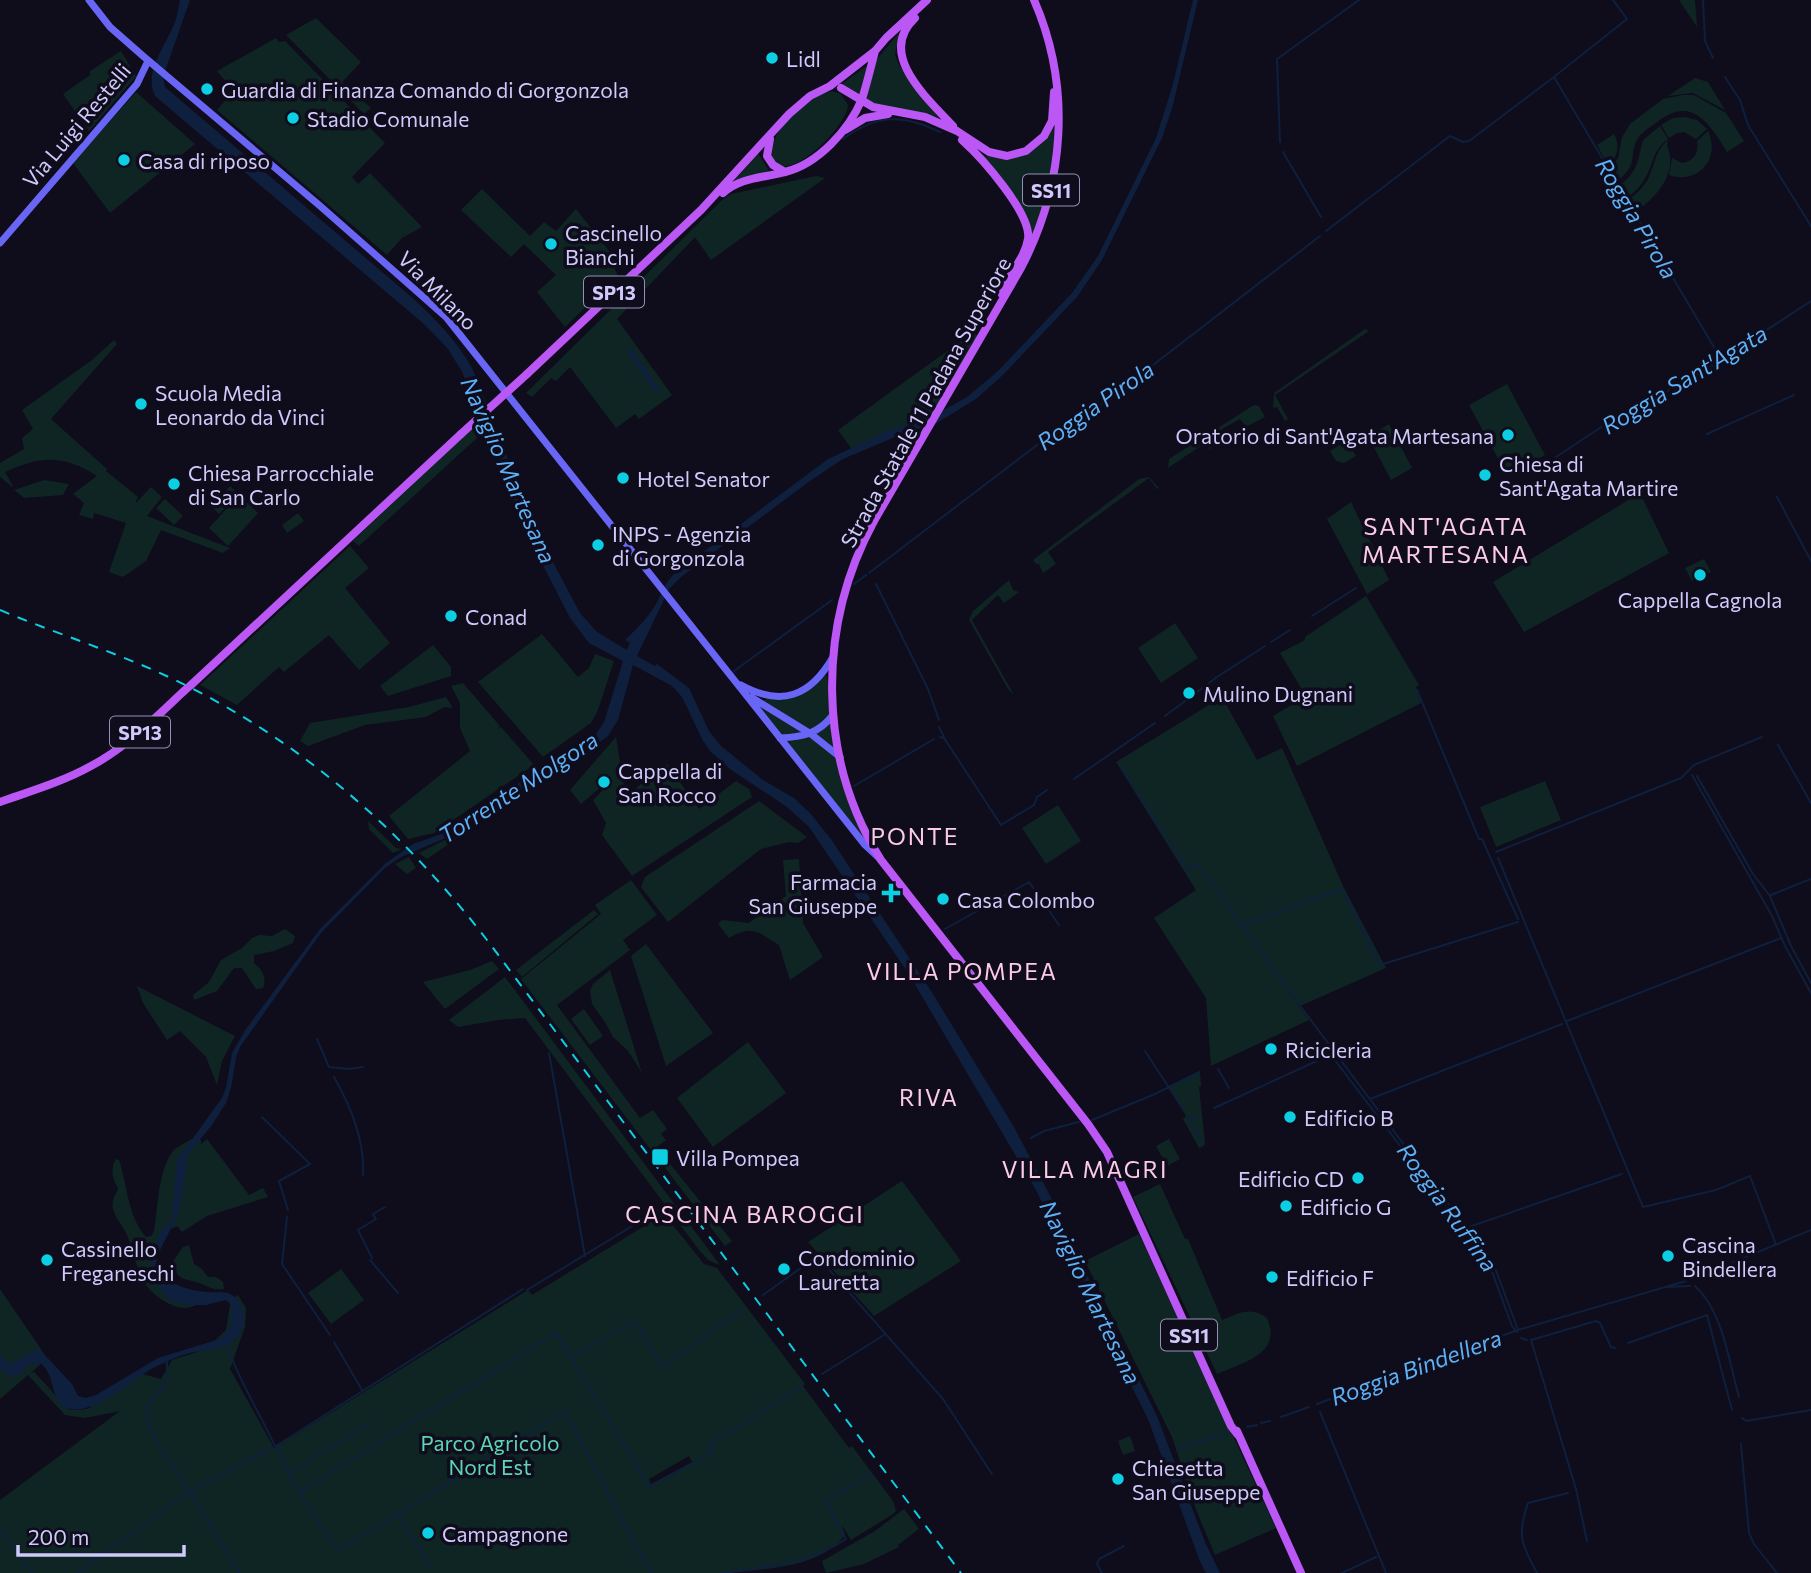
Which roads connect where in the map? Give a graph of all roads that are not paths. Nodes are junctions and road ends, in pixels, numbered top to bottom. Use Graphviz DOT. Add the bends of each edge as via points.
graph roads {
  1 [pos="89,0"];
  2 [pos="927,0"];
  3 [pos="934,0"];
  4 [pos="1034,0"];
  5 [pos="875,51"];
  6 [pos="1054,58"];
  7 [pos="151,63"];
  8 [pos="830,86"];
  9 [pos="841,88"];
  10 [pos="861,100"];
  11 [pos="902,113"];
  12 [pos="850,120"];
  13 [pos="944,125"];
  14 [pos="957,131"];
  15 [pos="773,133"];
  16 [pos="840,134"];
  17 [pos="785,172"];
  18 [pos="701,210"];
  19 [pos="0,243"];
  20 [pos="998,311"];
  21 [pos="832,657"];
  22 [pos="736,682"];
  23 [pos="756,704"];
  24 [pos="833,715"];
  25 [pos="811,734"];
  26 [pos="780,738"];
  27 [pos="840,757"];
  28 [pos="0,802"];
  29 [pos="881,860"];
  30 [pos="1301,1573"];
  1 -- 7 [label="street, Via Milano" via="110,27"];
  2 -- 5 [label="main road, SP13"];
  3 -- 14 [label="main road" via="909,24 900,55 907,71"];
  4 -- 6 [label="main road, Strada Statale 11 Padana Superiore / SS11"];
  5 -- 8 [label="main road, SP13"];
  5 -- 10 [label="main road, SP13"];
  6 -- 14 [label="main road" via="1052,121 1034,147 1012,155 994,153"];
  6 -- 20 [label="main road, Strada Statale 11 Padana Superiore / SS11" via="1059,121 1051,187 1034,240"];
  7 -- 19 [label="street, Via Luigi Restelli"];
  7 -- 22 [label="street, Via Milano" via="443,314"];
  8 -- 9 [label="main road"];
  8 -- 15 [label="main road, SP13" via="810,96"];
  9 -- 10 [label="main road"];
  9 -- 12 [label="main road" via="851,103"];
  10 -- 11 [label="main road"];
  10 -- 12 [label="main road, SP13"];
  11 -- 13 [label="main road"];
  11 -- 16 [label="main road" via="865,118"];
  12 -- 16 [label="main road, SP13"];
  13 -- 14 [label="main road"];
  13 -- 20 [label="main road" via="968,145 1016,202 1026,223 1027,244 1004,288"];
  15 -- 17 [label="main road" via="767,156"];
  15 -- 18 [label="main road, SP13"];
  16 -- 17 [label="main road, SP13" via="812,160"];
  17 -- 18 [label="main road, SP13" via="737,184"];
  18 -- 28 [label="main road, SP13, bridge" via="128,743 64,779"];
  20 -- 21 [label="main road, Strada Statale 11 Padana Superiore / SS11" via="859,551 839,612"];
  21 -- 22 [label="street" via="816,682 792,694 764,695"];
  21 -- 24 [label="main road, Strada Statale 11 Padana Superiore"];
  22 -- 23 [label="street, Via Milano"];
  23 -- 25 [label="street"];
  23 -- 26 [label="street, Via Milano"];
  24 -- 25 [label="street"];
  24 -- 27 [label="main road, Strada Statale 11 Padana Superiore"];
  25 -- 26 [label="street"];
  25 -- 27 [label="street"];
  26 -- 29 [label="street, Via Milano"];
  27 -- 29 [label="main road, Strada Statale 11 Padana Superiore / SS11" via="859,818"];
  29 -- 30 [label="main road, SS11" via="1103,1145"];
}
